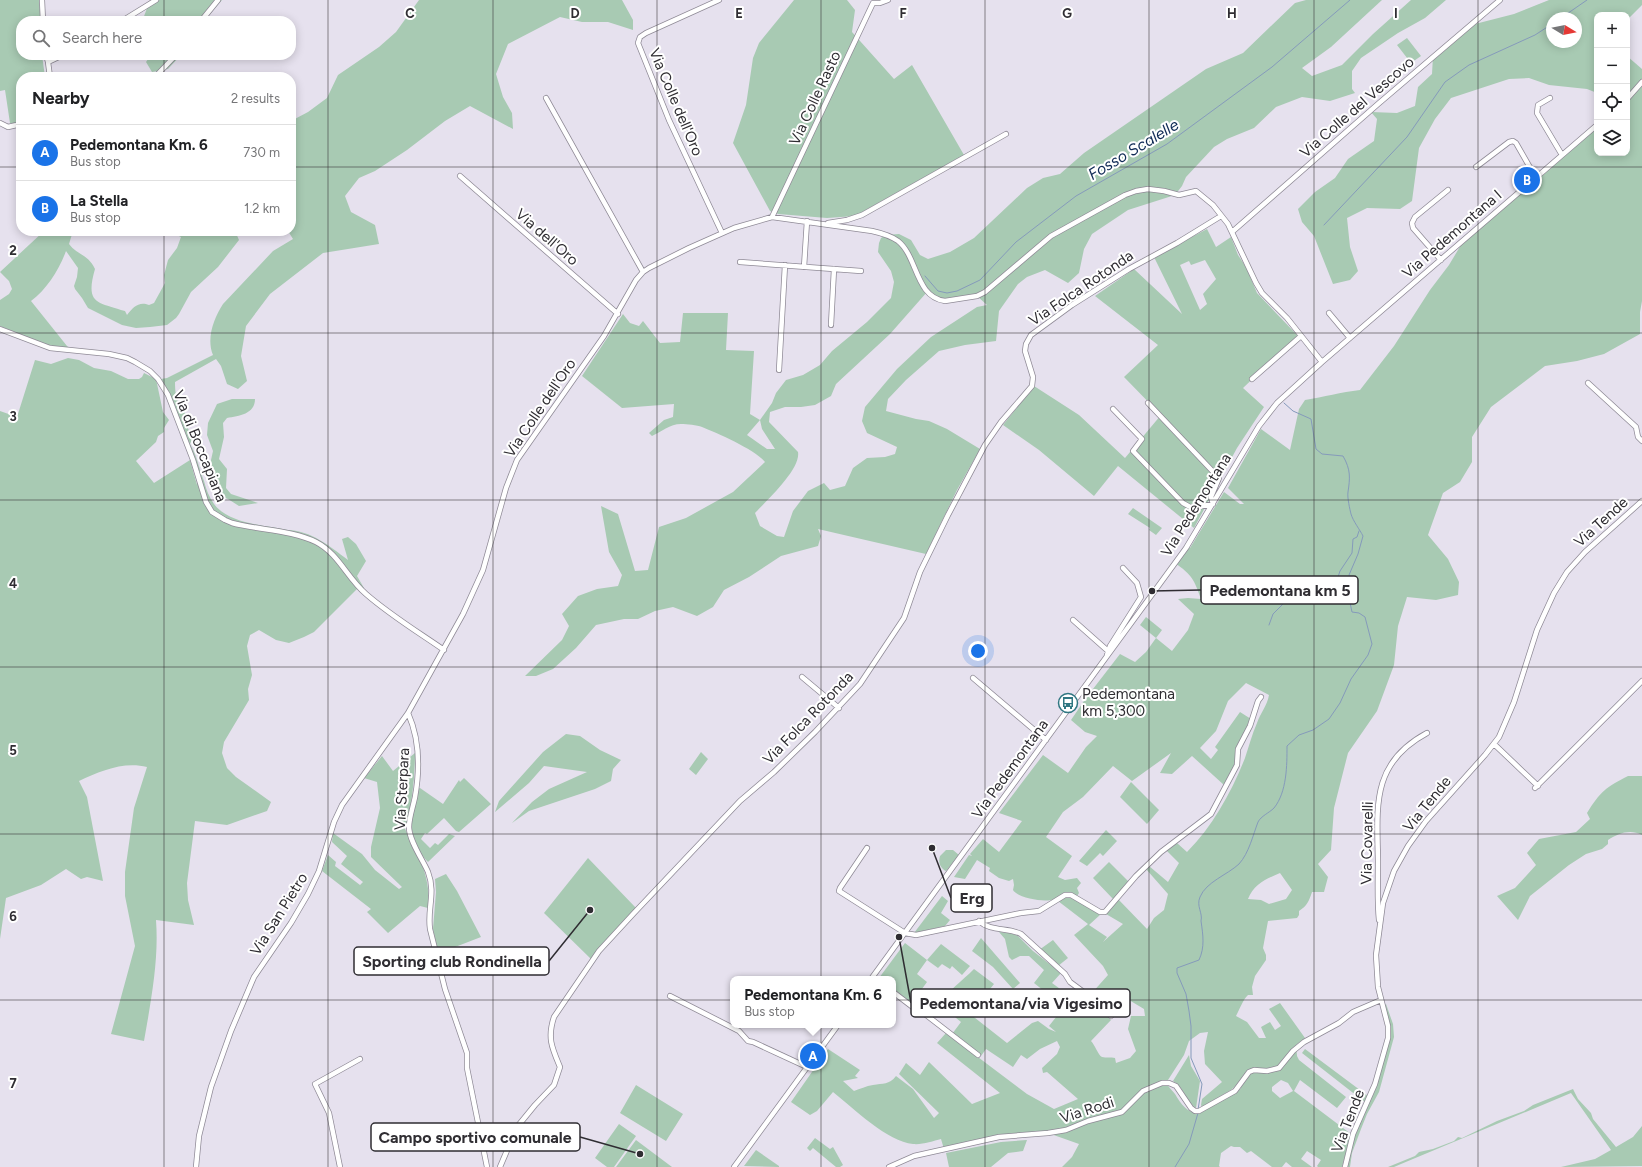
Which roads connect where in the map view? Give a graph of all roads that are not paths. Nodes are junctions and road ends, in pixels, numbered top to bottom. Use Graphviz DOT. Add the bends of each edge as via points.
graph roads {
  1 [pos="42,0"];
  2 [pos="156,0"];
  3 [pos="218,0"];
  4 [pos="719,0"];
  5 [pos="888,0"];
  6 [pos="1500,0"];
  7 [pos="43,16"];
  8 [pos="130,16"];
  9 [pos="205,16"];
  10 [pos="52,60"];
  11 [pos="171,60"];
  12 [pos="48,62"];
  13 [pos="49,72"];
  14 [pos="160,72"];
  15 [pos="1642,82"];
  16 [pos="1630,96"];
  17 [pos="546,98"];
  18 [pos="1550,98"];
  19 [pos="0,124"];
  20 [pos="16,125"];
  21 [pos="1594,128"];
  22 [pos="1006,134"];
  23 [pos="1562,155"];
  24 [pos="1476,167"];
  25 [pos="460,176"];
  26 [pos="1536,178"];
  27 [pos="1448,190"];
  28 [pos="1221,216"];
  29 [pos="772,217"];
  30 [pos="807,221"];
  31 [pos="816,222"];
  32 [pos="1232,232"];
  33 [pos="722,233"];
  34 [pos="1441,260"];
  35 [pos="740,262"];
  36 [pos="785,265"];
  37 [pos="804,267"];
  38 [pos="834,269"];
  39 [pos="861,271"];
  40 [pos="643,272"];
  41 [pos="1329,313"];
  42 [pos="618,314"];
  43 [pos="831,325"];
  44 [pos="0,329"];
  45 [pos="1301,336"];
  46 [pos="1350,338"];
  47 [pos="1322,362"];
  48 [pos="778,370"];
  49 [pos="1252,379"];
  50 [pos="1588,382"];
  51 [pos="1148,403"];
  52 [pos="1114,409"];
  53 [pos="1642,441"];
  54 [pos="1642,501"];
  55 [pos="1213,504"];
  56 [pos="1122,568"];
  57 [pos="1073,620"];
  58 [pos="444,650"];
  59 [pos="1108,651"];
  60 [pos="1107,657"];
  61 [pos="802,676"];
  62 [pos="973,678"];
  63 [pos="1642,681"];
  64 [pos="1262,697"];
  65 [pos="839,708"];
  66 [pos="408,713"];
  67 [pos="1426,733"];
  68 [pos="1046,740"];
  69 [pos="1494,744"];
  70 [pos="867,848"];
  71 [pos="979,921"];
  72 [pos="1379,925"];
  73 [pos="905,933"];
  74 [pos="875,976"];
  75 [pos="896,994"];
  76 [pos="670,996"];
  77 [pos="1381,1000"];
  78 [pos="1111,1016"];
  79 [pos="730,1026"];
  80 [pos="733,1028"];
  81 [pos="836,1028"];
  82 [pos="978,1055"];
  83 [pos="360,1059"];
  84 [pos="807,1068"];
  85 [pos="196,1167"];
  86 [pos="340,1167"];
  87 [pos="487,1167"];
  88 [pos="500,1167"];
  89 [pos="734,1167"];
  90 [pos="889,1167"];
  91 [pos="1344,1167"];
  1 -- 7 [label="street"];
  2 -- 8 [label="street"];
  3 -- 9 [label="street"];
  4 -- 33 [label="street, Via Colle dell'Oro" via="646,33 640,37 638,43 669,120"];
  5 -- 29 [label="street, Via Colle Rasto" via="880,4 873,3"];
  6 -- 32 [label="street, Via Colle del Vescovo"];
  10 -- 12 [label="street"];
  11 -- 14 [label="street"];
  12 -- 13 [label="street"];
  15 -- 16 [label="street"];
  17 -- 40 [label="street"];
  18 -- 23 [label="street" via="1538,105 1537,113"];
  19 -- 20 [label="street" via="8,127"];
  21 -- 23 [label="street, Via Pedemontana I"];
  22 -- 31 [label="street" via="862,215 834,223"];
  23 -- 26 [label="street, Via Pedemontana I"];
  24 -- 26 [label="street" via="1513,141"];
  25 -- 42 [label="street, Via dell'Oro"];
  26 -- 34 [label="street, Via Pedemontana I"];
  27 -- 34 [label="street" via="1415,217 1412,223 1413,228"];
  28 -- 31 [label="street, Via Colle dell'Oro" via="1213,205 1196,191 1179,195 1153,189 1136,191 1051,236 985,292 977,296 945,301 927,292 902,245 893,238 872,231"];
  28 -- 32 [label="street"];
  28 -- 65 [label="street, Via Folca Rotonda" via="1129,269 1031,335 1025,351 1033,377 1032,386 985,445 920,572 904,618 860,684"];
  29 -- 30 [label="street, Via Colle dell'Oro"];
  29 -- 33 [label="street, Via Colle dell'Oro"];
  30 -- 31 [label="street, Via Colle dell'Oro"];
  30 -- 37 [label="street"];
  32 -- 45 [label="street" via="1259,288"];
  33 -- 40 [label="street, Via Colle dell'Oro"];
  34 -- 46 [label="street, Via Pedemontana I"];
  35 -- 36 [label="street"];
  36 -- 37 [label="street"];
  36 -- 48 [label="street"];
  37 -- 38 [label="street"];
  38 -- 39 [label="street"];
  38 -- 43 [label="street"];
  40 -- 42 [label="street, Via Colle dell'Oro"];
  41 -- 46 [label="street"];
  42 -- 58 [label="street, Via Colle dell'Oro" via="514,466 482,575"];
  44 -- 58 [label="street, Via di Boccapiana" via="50,348 118,356 144,366 158,379 168,395 206,502 212,512 232,523 301,536 316,542 340,562 367,595"];
  45 -- 47 [label="street"];
  45 -- 49 [label="street"];
  46 -- 47 [label="street, Via Pedemontana I"];
  47 -- 55 [label="street, Via Pedemontana" via="1268,413"];
  50 -- 53 [label="street" via="1636,427"];
  51 -- 55 [label="street" via="1219,478 1211,497"];
  52 -- 55 [label="street" via="1142,439 1132,451 1183,503 1192,508"];
  54 -- 69 [label="street, Via Tende" via="1582,555 1560,583 1537,630 1514,702"];
  55 -- 60 [label="street, Via Pedemontana" via="1186,548"];
  56 -- 59 [label="street" via="1137,583 1141,597"];
  57 -- 59 [label="street"];
  58 -- 66 [label="street, Via San Pietro"];
  59 -- 60 [label="street"];
  60 -- 68 [label="street, Via Pedemontana"];
  61 -- 65 [label="street"];
  62 -- 68 [label="street"];
  63 -- 69 [label="street" via="1537,787"];
  64 -- 71 [label="street" via="1238,749 1237,765 1211,814 1161,852 1105,912 1100,912 1071,895 1039,911"];
  65 -- 88 [label="street, Via Folca Rotonda" via="774,772 740,801 599,951 554,1017 550,1027 551,1046 560,1067 554,1085 517,1127"];
  66 -- 85 [label="street, Via San Pietro" via="342,805 319,871 308,894 250,983 211,1086 199,1136"];
  66 -- 87 [label="street, Via Sterpara" via="415,734 418,762 410,835 432,887 430,930 446,995 467,1053"];
  67 -- 72 [label="street, Via Covarelli" via="1397,754 1381,786 1377,820"];
  68 -- 73 [label="street, Via Pedemontana"];
  69 -- 72 [label="street, Via Tende" via="1435,809 1408,846 1389,884"];
  70 -- 73 [label="street" via="839,891"];
  71 -- 73 [label="street" via="916,935"];
  71 -- 78 [label="street" via="999,930 1021,934 1065,974 1070,982"];
  72 -- 77 [label="street, Via Tende" via="1376,960"];
  73 -- 74 [label="street, Via Pedemontana"];
  75 -- 82 [label="street"];
  76 -- 79 [label="street"];
  77 -- 90 [label="street, Via Rodi" via="1355,1011 1304,1042 1279,1068 1249,1072 1235,1090 1206,1108 1196,1111 1189,1106 1176,1086 1162,1084 1143,1091 1122,1112 1066,1130 999,1137 914,1156"];
  77 -- 91 [label="street, Via Tende" via="1388,1026 1386,1047 1375,1084 1353,1134"];
  80 -- 84 [label="street" via="748,1041"];
  81 -- 84 [label="street"];
  83 -- 86 [label="street" via="315,1084 329,1113"];
  84 -- 89 [label="street"];
}
